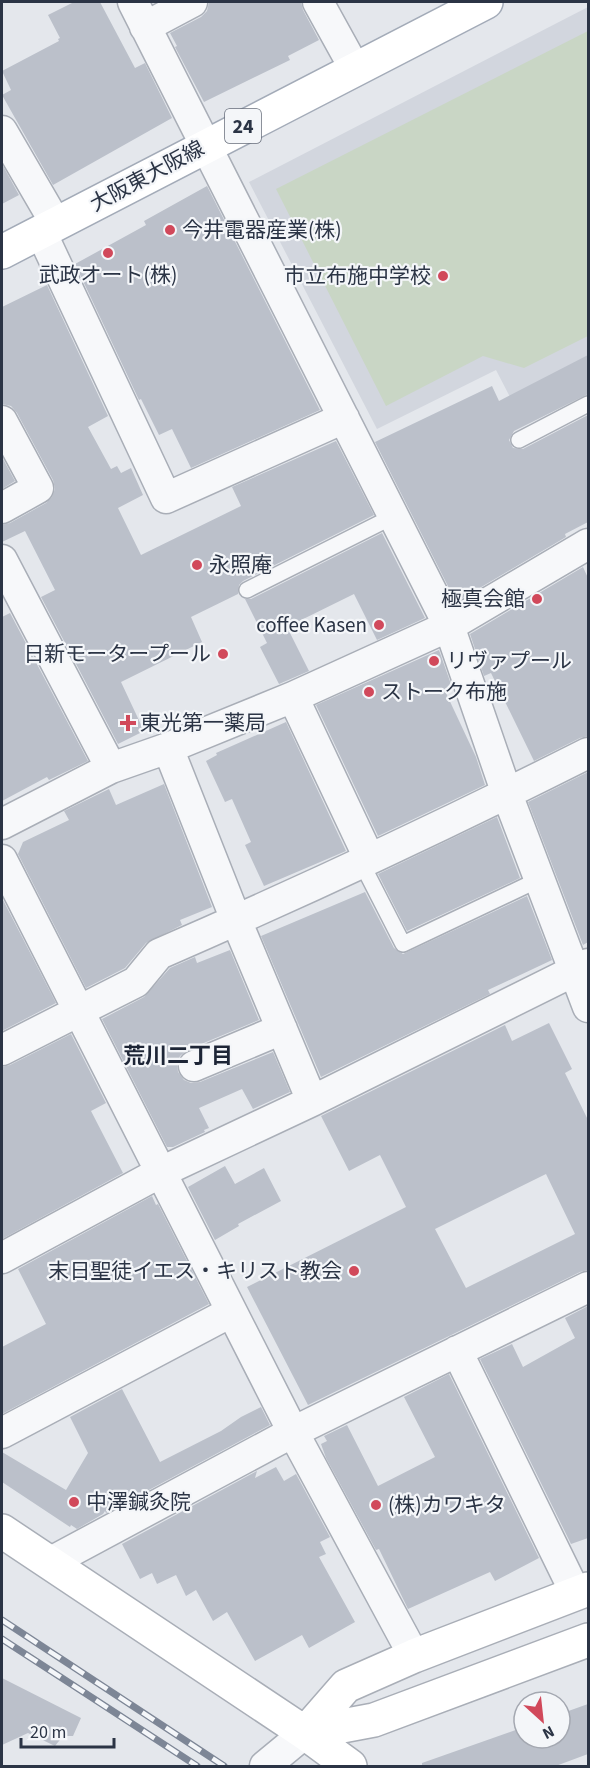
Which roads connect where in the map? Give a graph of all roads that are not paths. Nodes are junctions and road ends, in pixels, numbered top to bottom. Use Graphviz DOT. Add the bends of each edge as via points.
graph roads {
  1 [pos="192,2"];
  2 [pos="318,2"];
  3 [pos="486,2"];
  4 [pos="139,14"];
  5 [pos="355,69"];
  6 [pos="2,131"];
  7 [pos="205,146"];
  8 [pos="49,228"];
  9 [pos="2,252"];
  10 [pos="588,404"];
  11 [pos="344,418"];
  12 [pos="5,435"];
  13 [pos="519,440"];
  14 [pos="2,508"];
  15 [pos="394,516"];
  16 [pos="588,544"];
  17 [pos="2,560"];
  18 [pos="248,590"];
  19 [pos="449,626"];
  20 [pos="293,697"];
  21 [pos="168,748"];
  22 [pos="588,753"];
  23 [pos="111,768"];
  24 [pos="507,794"];
  25 [pos="2,824"];
  26 [pos="365,860"];
  27 [pos="2,861"];
  28 [pos="540,879"];
  29 [pos="236,920"];
  30 [pos="582,967"];
  31 [pos="588,1007"];
  32 [pos="78,1010"];
  33 [pos="282,1029"];
  34 [pos="2,1050"];
  35 [pos="194,1066"];
  36 [pos="312,1101"];
  37 [pos="159,1173"];
  38 [pos="2,1258"];
  39 [pos="588,1287"];
  40 [pos="231,1312"];
  41 [pos="458,1351"];
  42 [pos="293,1432"];
  43 [pos="2,1433"];
  44 [pos="2,1531"];
  45 [pos="49,1563"];
  46 [pos="582,1592"];
  47 [pos="588,1640"];
  48 [pos="414,1656"];
  49 [pos="305,1733"];
  50 [pos="265,1767"];
  51 [pos="350,1767"];
  1 -- 4 [label="street"];
  2 -- 5 [label="street"];
  3 -- 5 [label="street, 大阪東大阪線 / 24"];
  4 -- 7 [label="street"];
  5 -- 7 [label="street, 大阪東大阪線 / 24"];
  6 -- 8 [label="street"];
  7 -- 8 [label="street, 大阪東大阪線 / 24"];
  7 -- 11 [label="street"];
  8 -- 9 [label="street, 大阪東大阪線 / 24"];
  8 -- 11 [label="street" via="166,498"];
  10 -- 13 [label="lane"];
  11 -- 15 [label="street"];
  12 -- 14 [label="street" via="38,488"];
  15 -- 18 [label="lane"];
  15 -- 19 [label="street"];
  16 -- 19 [label="street"];
  17 -- 23 [label="street"];
  19 -- 20 [label="street"];
  19 -- 24 [label="street"];
  20 -- 21 [label="street"];
  20 -- 26 [label="street"];
  21 -- 23 [label="street"];
  21 -- 29 [label="street"];
  22 -- 24 [label="street"];
  23 -- 25 [label="street"];
  24 -- 26 [label="street"];
  24 -- 28 [label="street"];
  26 -- 28 [label="lane" via="403,944"];
  26 -- 29 [label="street"];
  27 -- 32 [label="street"];
  28 -- 30 [label="street"];
  29 -- 32 [label="street" via="159,954 136,982"];
  29 -- 33 [label="street"];
  30 -- 31 [label="street"];
  30 -- 36 [label="street"];
  32 -- 34 [label="street"];
  32 -- 37 [label="street"];
  33 -- 35 [label="street"];
  33 -- 36 [label="street"];
  36 -- 37 [label="street"];
  37 -- 38 [label="street"];
  37 -- 40 [label="street"];
  39 -- 41 [label="street"];
  40 -- 42 [label="street"];
  40 -- 43 [label="street"];
  41 -- 42 [label="street"];
  41 -- 46 [label="street"];
  42 -- 45 [label="street"];
  42 -- 48 [label="street"];
  44 -- 45 [label="street"];
  45 -- 49 [label="street"];
  46 -- 48 [label="street"];
  47 -- 49 [label="street" via="374,1720"];
  48 -- 49 [label="street" via="346,1686"];
  49 -- 50 [label="street"];
  49 -- 51 [label="street"];
}
